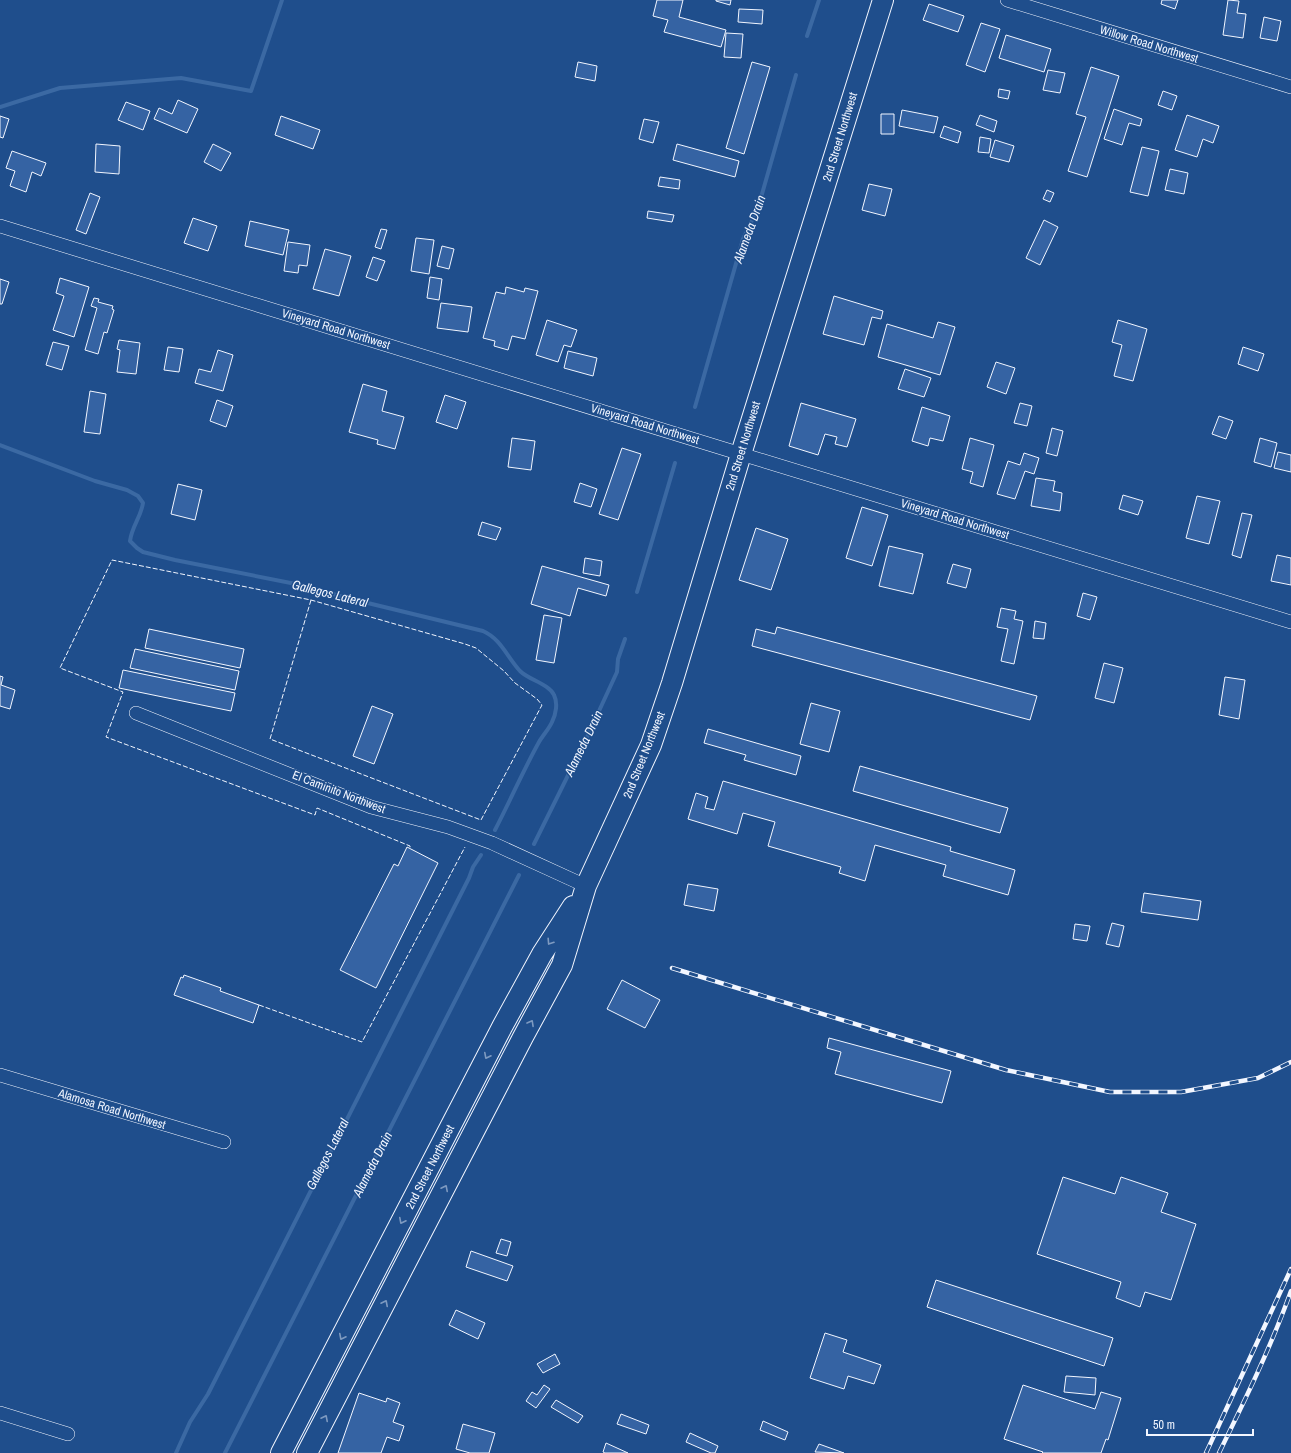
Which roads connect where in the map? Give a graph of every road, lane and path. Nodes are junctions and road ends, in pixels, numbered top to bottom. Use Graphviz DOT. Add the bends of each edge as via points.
graph roads {
  1 [pos="883,0"];
  2 [pos="1007,0"];
  3 [pos="1291,87"];
  4 [pos="0,226"];
  5 [pos="741,454"];
  6 [pos="1291,622"];
  7 [pos="136,713"];
  8 [pos="586,886"];
  9 [pos="0,1075"];
  10 [pos="224,1142"];
  11 [pos="0,1413"];
  12 [pos="68,1434"];
  13 [pos="281,1453"];
  14 [pos="307,1453"];
  1 -- 5 [label="main road, 2nd Street Northwest"];
  2 -- 3 [label="street, Willow Road Northwest"];
  4 -- 5 [label="street, Vineyard Road Northwest"];
  5 -- 6 [label="street, Vineyard Road Northwest"];
  5 -- 8 [label="main road, 2nd Street Northwest" via="651,745"];
  7 -- 8 [label="street, El Caminito Northwest" via="371,807 448,827 492,843"];
  8 -- 13 [label="main road, 2nd Street Northwest, one-way" via="542,954 502,1027"];
  14 -- 8 [label="main road, 2nd Street Northwest, one-way" via="522,1037 562,965"];
  9 -- 10 [label="street, Alamosa Road Northwest"];
  11 -- 12 [label="street"];
}
